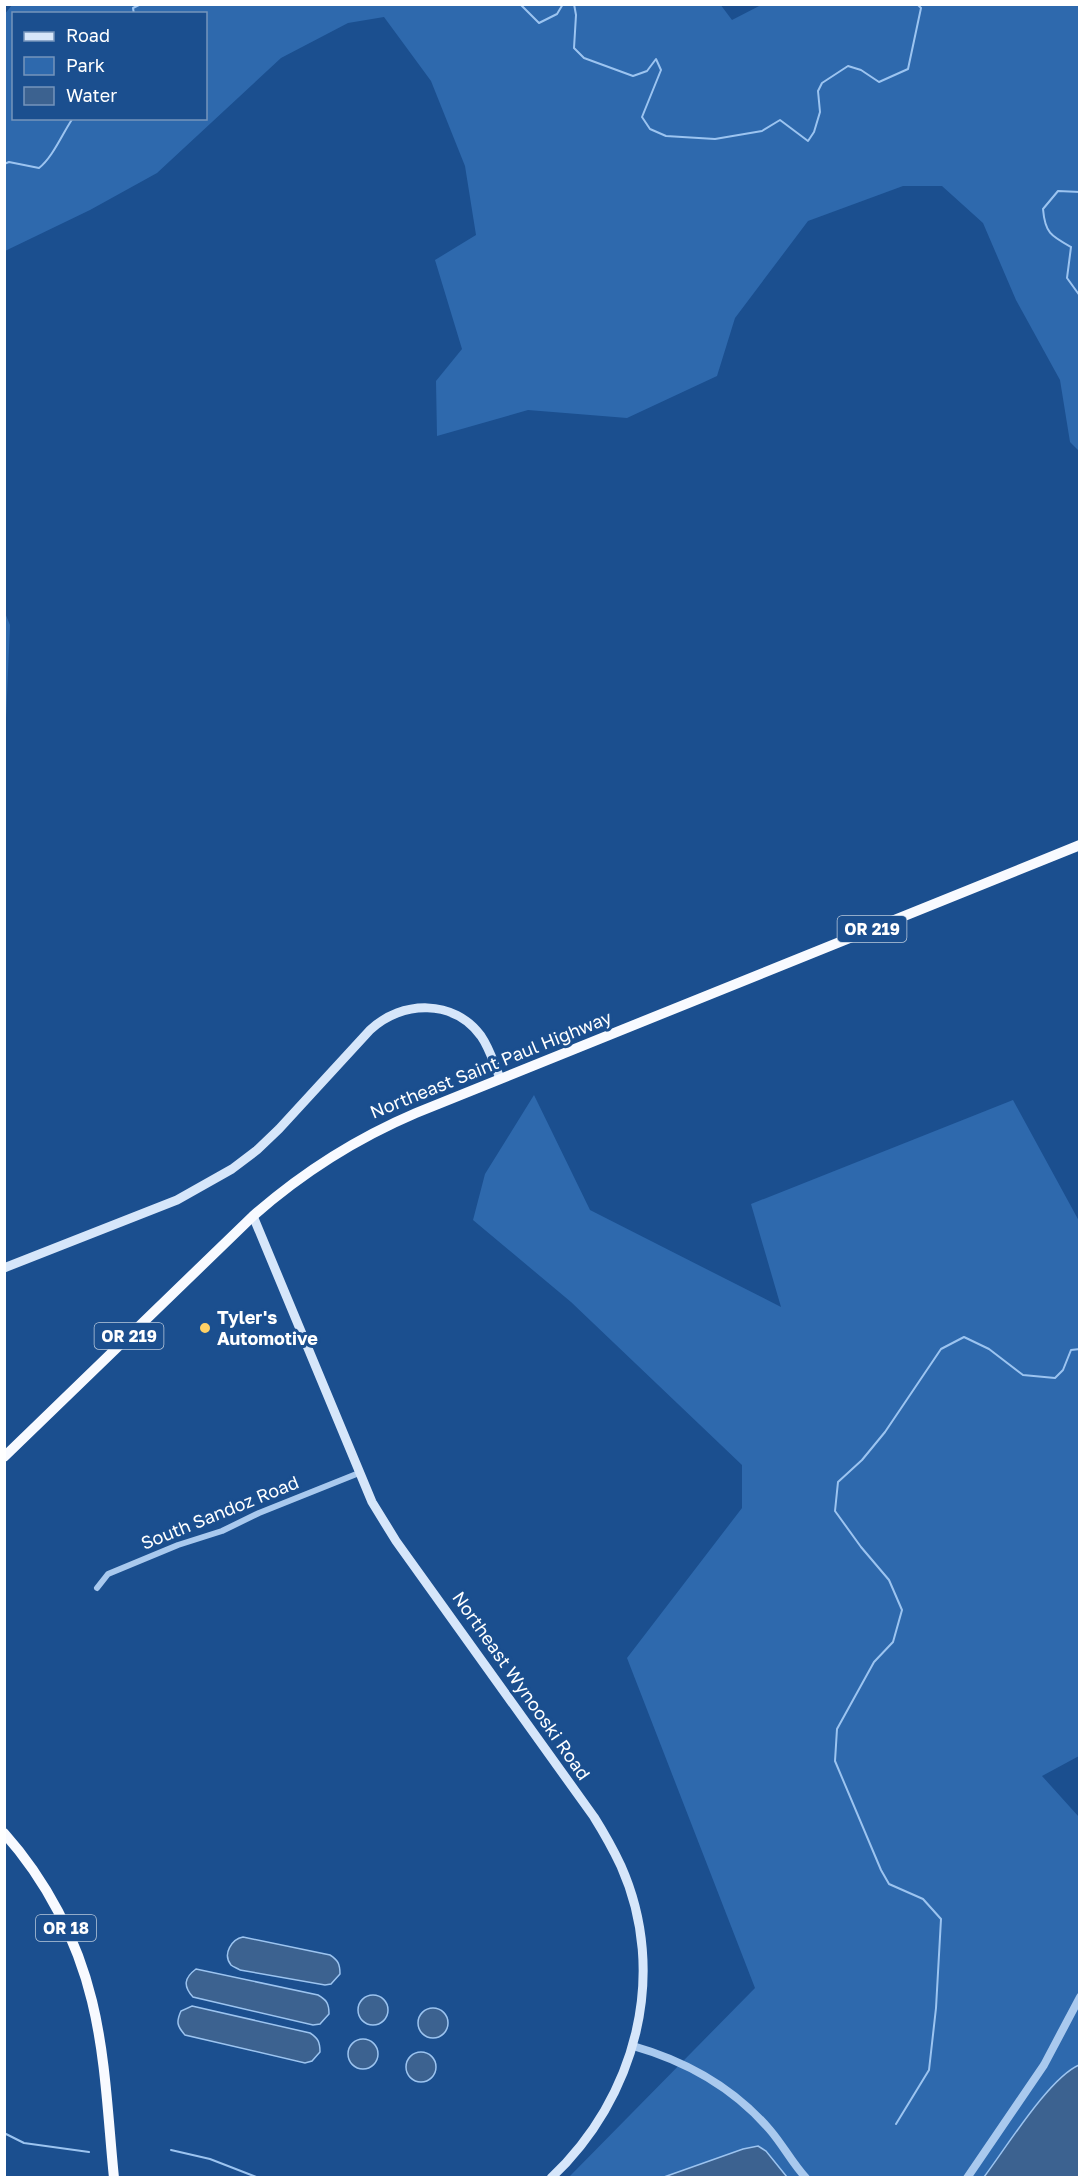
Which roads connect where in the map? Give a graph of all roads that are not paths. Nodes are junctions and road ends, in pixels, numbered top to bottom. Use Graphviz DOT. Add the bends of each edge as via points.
graph roads {
  1 [pos="1080,845"];
  2 [pos="500,1078"];
  3 [pos="253,1216"];
  4 [pos="4,1269"];
  5 [pos="4,1456"];
  6 [pos="359,1473"];
  7 [pos="97,1588"];
  8 [pos="4,1833"];
  9 [pos="1080,1997"];
  10 [pos="633,2046"];
  11 [pos="114,2178"];
  12 [pos="551,2178"];
  13 [pos="806,2178"];
  14 [pos="967,2178"];
  1 -- 2 [label="highway, Northeast Saint Paul Highway / OR 219"];
  2 -- 3 [label="highway, Northeast Saint Paul Highway / OR 219" via="354,1142 295,1180"];
  2 -- 4 [label="main road" via="488,1048 465,1020 430,1008 393,1014 370,1030 279,1129 232,1169 177,1200"];
  3 -- 5 [label="highway, Northeast Saint Paul Highway / OR 219"];
  3 -- 6 [label="main road, Northeast Wynooski Road"];
  6 -- 7 [label="street, South Sandoz Road" via="108,1574"];
  6 -- 10 [label="main road, Northeast Wynooski Road" via="396,1541 585,1804 621,1867 636,1913 642,1950 641,2004"];
  8 -- 11 [label="highway, OR 18" via="25,1857 53,1902 82,1967 99,2036"];
  9 -- 14 [label="street" via="1044,2065"];
  10 -- 12 [label="main road, Northeast Wynooski Road" via="616,2091 599,2121"];
  10 -- 13 [label="street" via="689,2066 735,2095 771,2131"];
}
